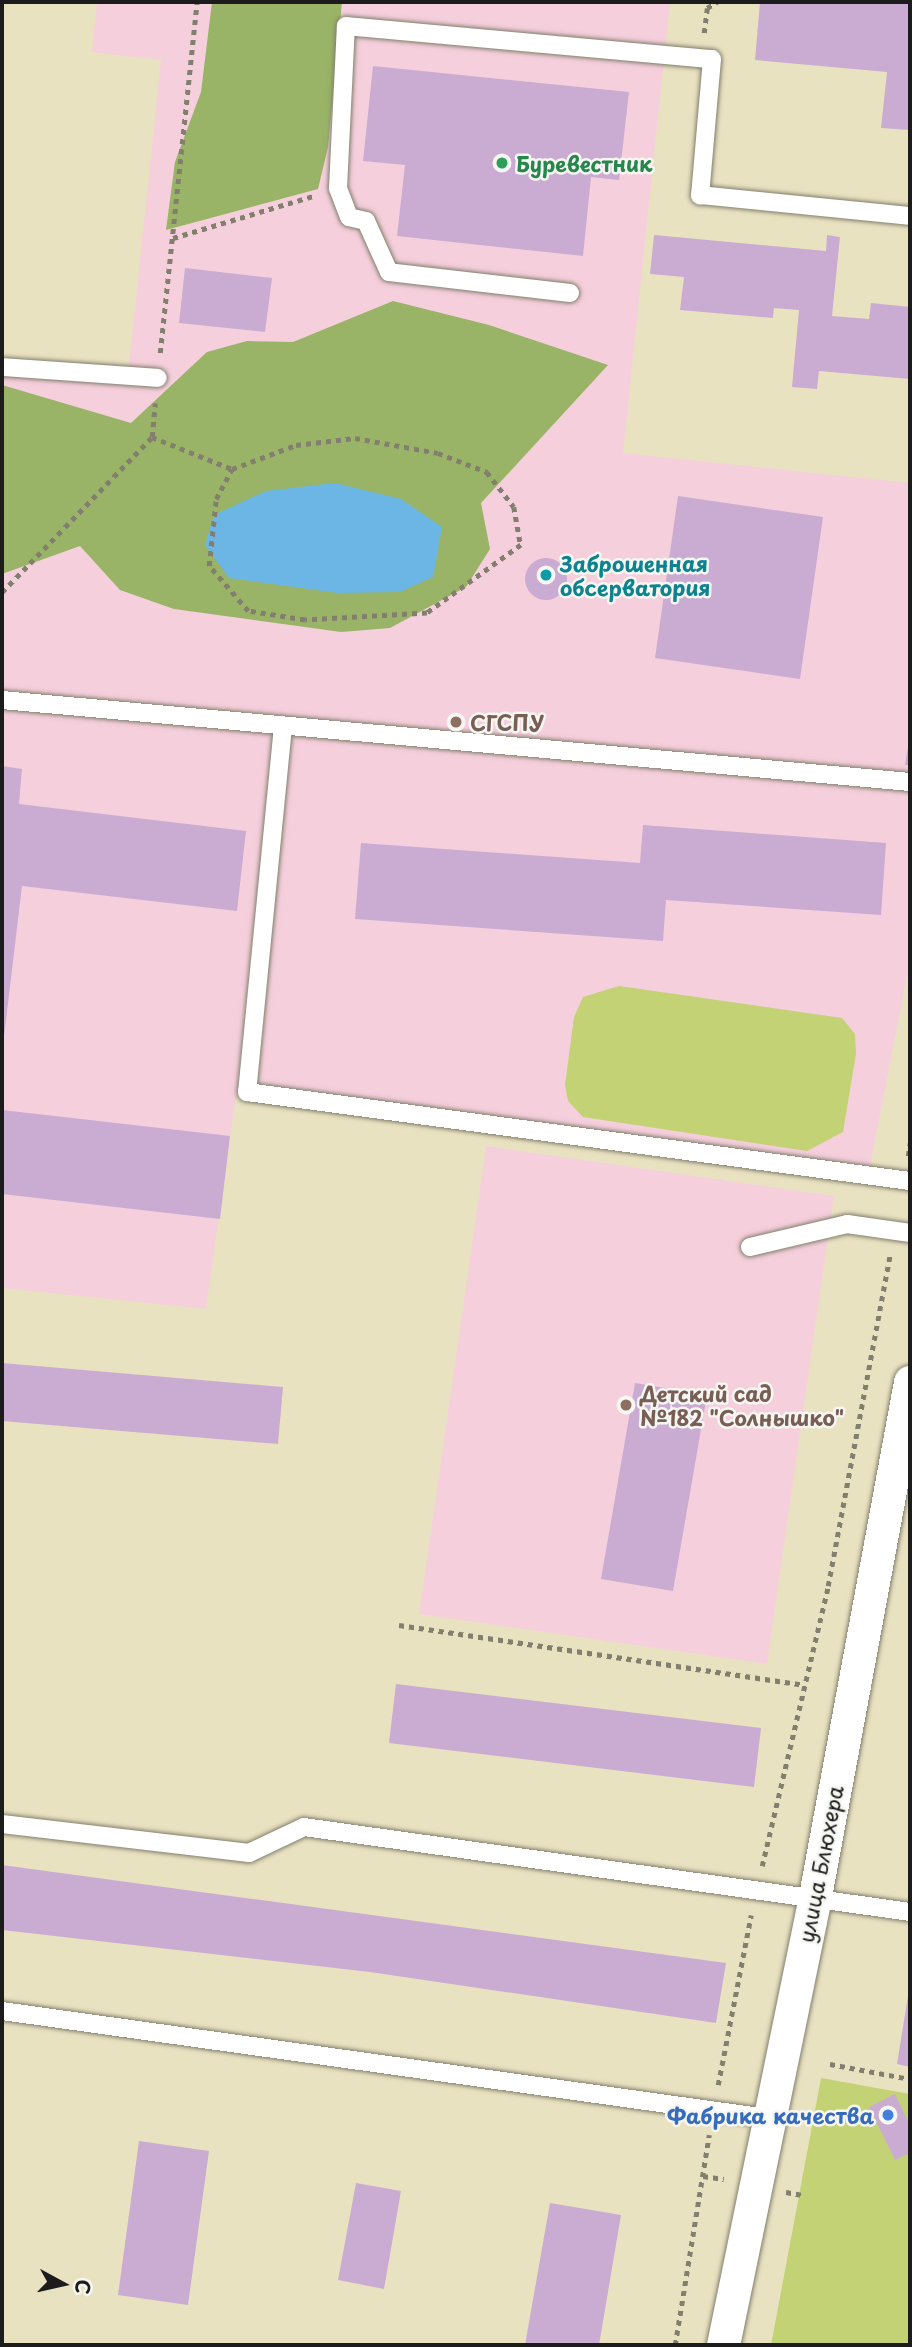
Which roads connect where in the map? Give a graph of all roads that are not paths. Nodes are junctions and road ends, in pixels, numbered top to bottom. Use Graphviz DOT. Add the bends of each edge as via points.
graph roads {
  1 [pos="910,216"];
  2 [pos="570,293"];
  3 [pos="2,368"];
  4 [pos="158,378"];
  5 [pos="2,700"];
  6 [pos="283,726"];
  7 [pos="910,782"];
  8 [pos="907,1180"];
  9 [pos="902,1231"];
  10 [pos="750,1247"];
  11 [pos="910,1382"];
  12 [pos="2,1824"];
  13 [pos="815,1896"];
  14 [pos="910,1912"];
  15 [pos="2,2011"];
  16 [pos="767,2118"];
  17 [pos="723,2345"];
  1 -- 2 [label="lane" via="700,195 712,59 346,26 338,188 349,217 366,221 389,272"];
  3 -- 4 [label="lane"];
  5 -- 6 [label="lane"];
  6 -- 7 [label="lane"];
  6 -- 8 [label="lane" via="247,1092"];
  9 -- 10 [label="lane" via="847,1224"];
  11 -- 13 [label="street, улица Блюхера"];
  12 -- 13 [label="lane" via="249,1853 304,1827"];
  13 -- 14 [label="lane"];
  13 -- 16 [label="street, улица Блюхера"];
  15 -- 16 [label="lane"];
  16 -- 17 [label="street, улица Блюхера"];
}
